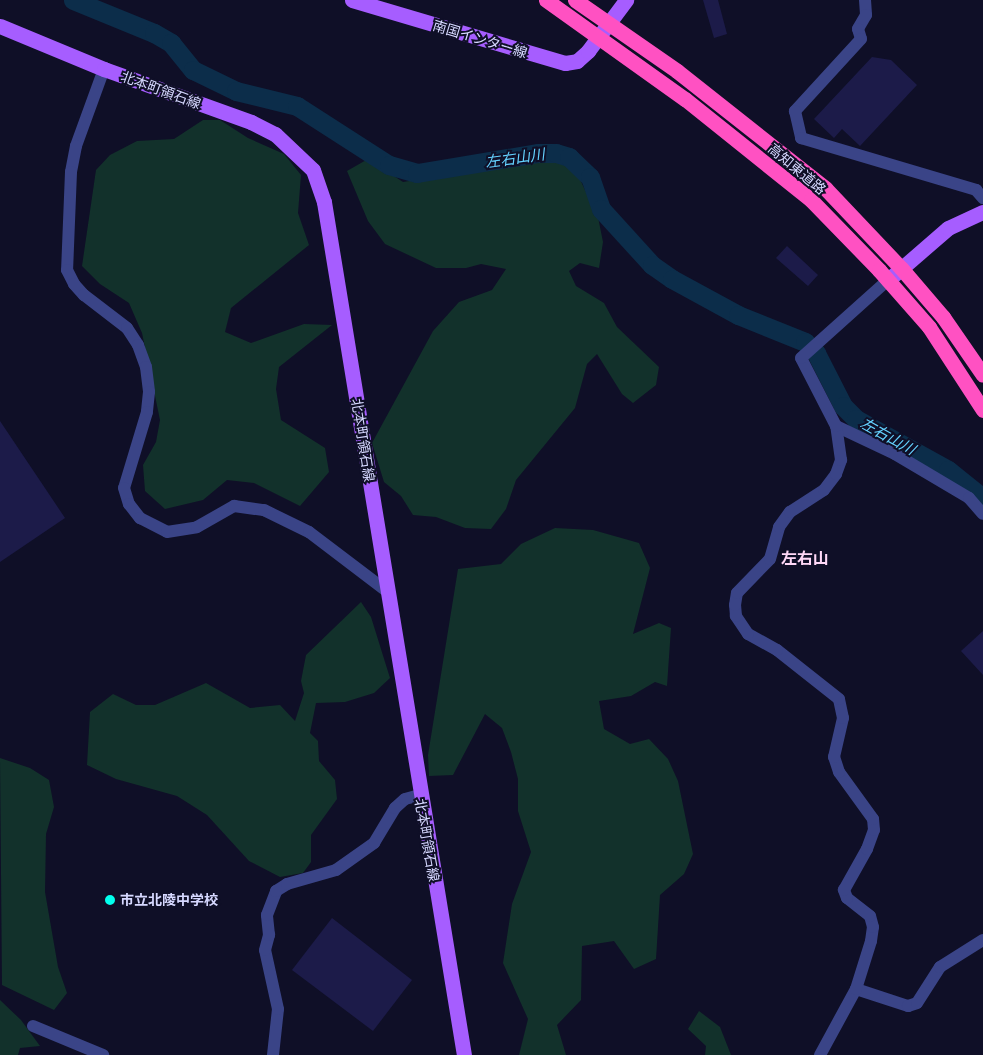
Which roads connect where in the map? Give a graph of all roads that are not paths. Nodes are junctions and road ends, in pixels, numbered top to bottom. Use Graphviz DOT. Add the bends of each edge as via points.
graph roads {
  1 [pos="352,0"];
  2 [pos="546,0"];
  3 [pos="576,0"];
  4 [pos="626,0"];
  5 [pos="865,0"];
  6 [pos="609,22"];
  7 [pos="0,26"];
  8 [pos="598,37"];
  9 [pos="104,69"];
  10 [pos="983,198"];
  11 [pos="983,212"];
  12 [pos="901,268"];
  13 [pos="888,280"];
  14 [pos="983,375"];
  15 [pos="983,410"];
  16 [pos="836,426"];
  17 [pos="983,514"];
  18 [pos="388,592"];
  19 [pos="420,795"];
  20 [pos="983,940"];
  21 [pos="856,989"];
  22 [pos="33,1026"];
  23 [pos="103,1055"];
  24 [pos="273,1055"];
  25 [pos="464,1055"];
  26 [pos="820,1055"];
  1 -- 8 [label="main road, 南国インター線" via="565,63 577,60"];
  2 -- 8 [label="highway, 高知東道路"];
  3 -- 6 [label="highway, 高知東道路"];
  4 -- 6 [label="main road, 南国インター線"];
  5 -- 10 [label="street" via="866,15 858,29 861,40 795,111 801,138 976,190"];
  6 -- 8 [label="main road, 南国インター線"];
  6 -- 12 [label="highway, 高知東道路" via="724,106 824,188"];
  7 -- 9 [label="main road, 北本町領石線"];
  8 -- 13 [label="highway, 高知東道路" via="685,99 811,200"];
  9 -- 18 [label="main road, 北本町領石線" via="275,134 312,170 324,202"];
  9 -- 18 [label="street" via="76,146 71,172 67,270 84,295 127,328 146,367 147,412 124,488 129,504 140,518 167,532 197,527 234,506 264,510 309,532"];
  11 -- 12 [label="main road" via="948,228"];
  12 -- 13 [label="main road"];
  12 -- 14 [label="highway, 高知東道路" via="943,317"];
  13 -- 15 [label="highway, 高知東道路" via="929,327"];
  13 -- 16 [label="street" via="801,358"];
  16 -- 17 [label="street" via="895,454 969,498"];
  16 -- 21 [label="street" via="841,460 836,474 824,490 790,512 774,537 770,559 737,592 735,605 736,616 748,634 777,650 840,699 843,708 834,757 839,772 869,812 874,830 867,849 846,880 844,890 847,898 870,916 873,927"];
  18 -- 19 [label="main road, 北本町領石線"];
  19 -- 24 [label="street" via="405,799 395,808 374,843 343,866 276,890 267,914 269,935 265,950 278,1009"];
  19 -- 25 [label="main road, 北本町領石線"];
  20 -- 21 [label="street" via="940,967 917,1003 908,1006"];
  21 -- 26 [label="street"];
  22 -- 23 [label="street"];
}
